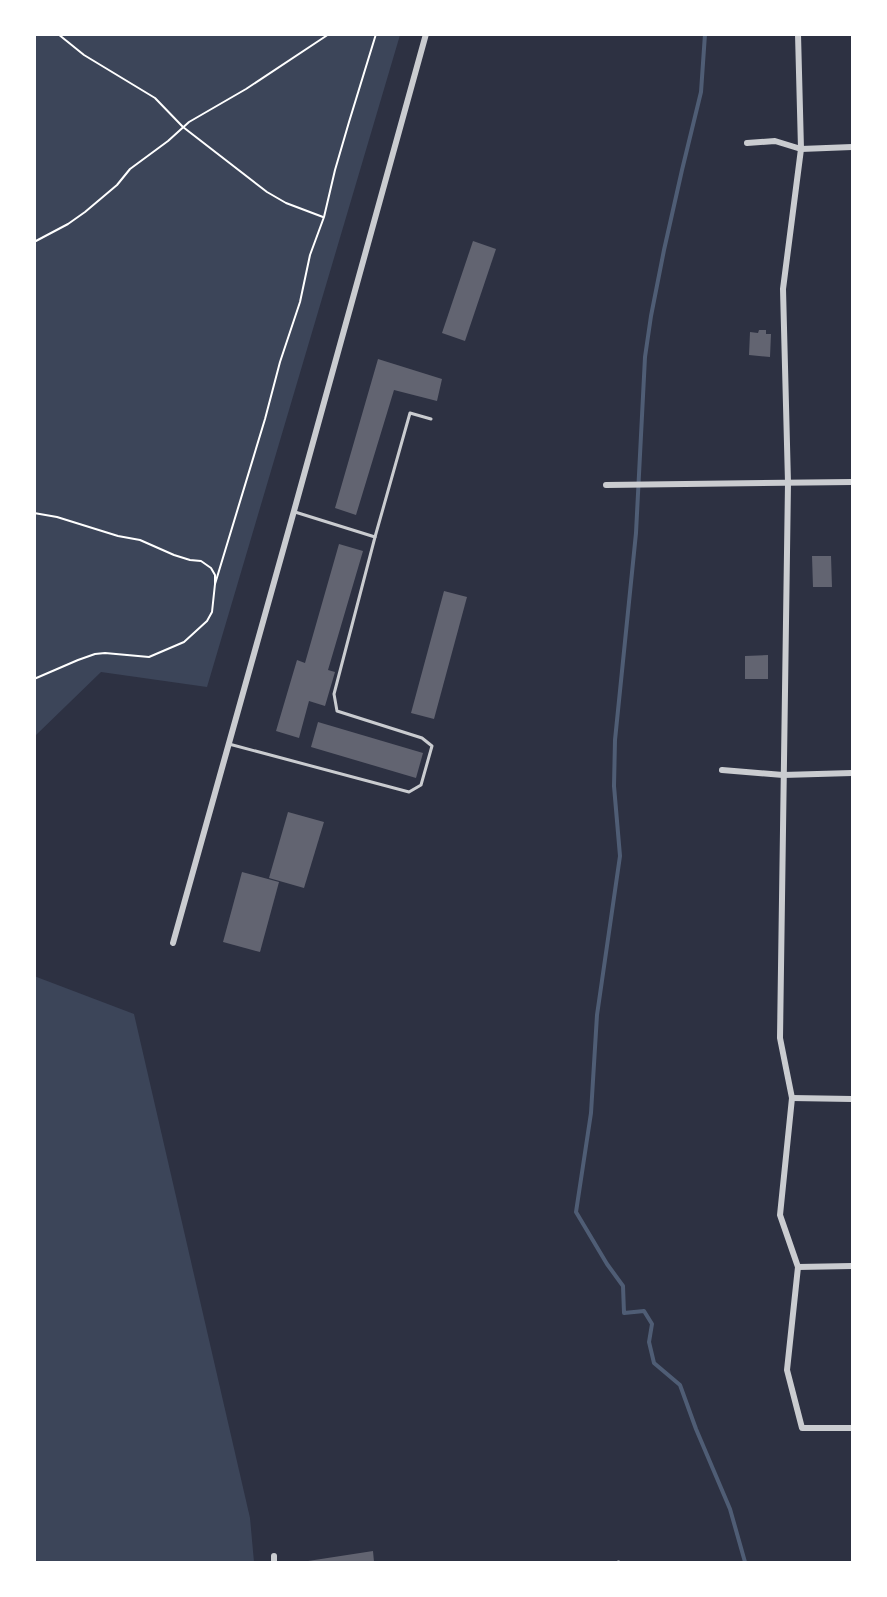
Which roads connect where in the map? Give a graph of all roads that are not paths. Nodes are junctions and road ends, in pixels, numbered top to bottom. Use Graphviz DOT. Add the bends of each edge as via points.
graph roads {
  1 [pos="426,34"];
  2 [pos="798,34"];
  3 [pos="747,143"];
  4 [pos="852,147"];
  5 [pos="801,149"];
  6 [pos="431,419"];
  7 [pos="852,482"];
  8 [pos="788,483"];
  9 [pos="606,485"];
  10 [pos="294,511"];
  11 [pos="375,537"];
  12 [pos="229,744"];
  13 [pos="722,770"];
  14 [pos="852,773"];
  15 [pos="783,775"];
  16 [pos="173,943"];
  17 [pos="792,1098"];
  18 [pos="852,1099"];
  19 [pos="852,1266"];
  20 [pos="798,1267"];
  21 [pos="852,1428"];
  1 -- 10 [label="street"];
  2 -- 5 [label="street"];
  3 -- 5 [label="street" via="775,141"];
  4 -- 5 [label="street"];
  5 -- 8 [label="street" via="783,289"];
  6 -- 11 [label="lane" via="410,412"];
  7 -- 8 [label="street"];
  8 -- 9 [label="street"];
  8 -- 15 [label="street"];
  10 -- 11 [label="lane"];
  10 -- 12 [label="street"];
  11 -- 12 [label="lane" via="334,694 337,711 422,738 432,746 421,785 409,792"];
  12 -- 16 [label="street"];
  13 -- 15 [label="street"];
  14 -- 15 [label="street"];
  15 -- 17 [label="street" via="780,1038"];
  17 -- 18 [label="street"];
  17 -- 20 [label="street" via="780,1215"];
  19 -- 20 [label="street"];
  20 -- 21 [label="street" via="787,1370 802,1428"];
}
